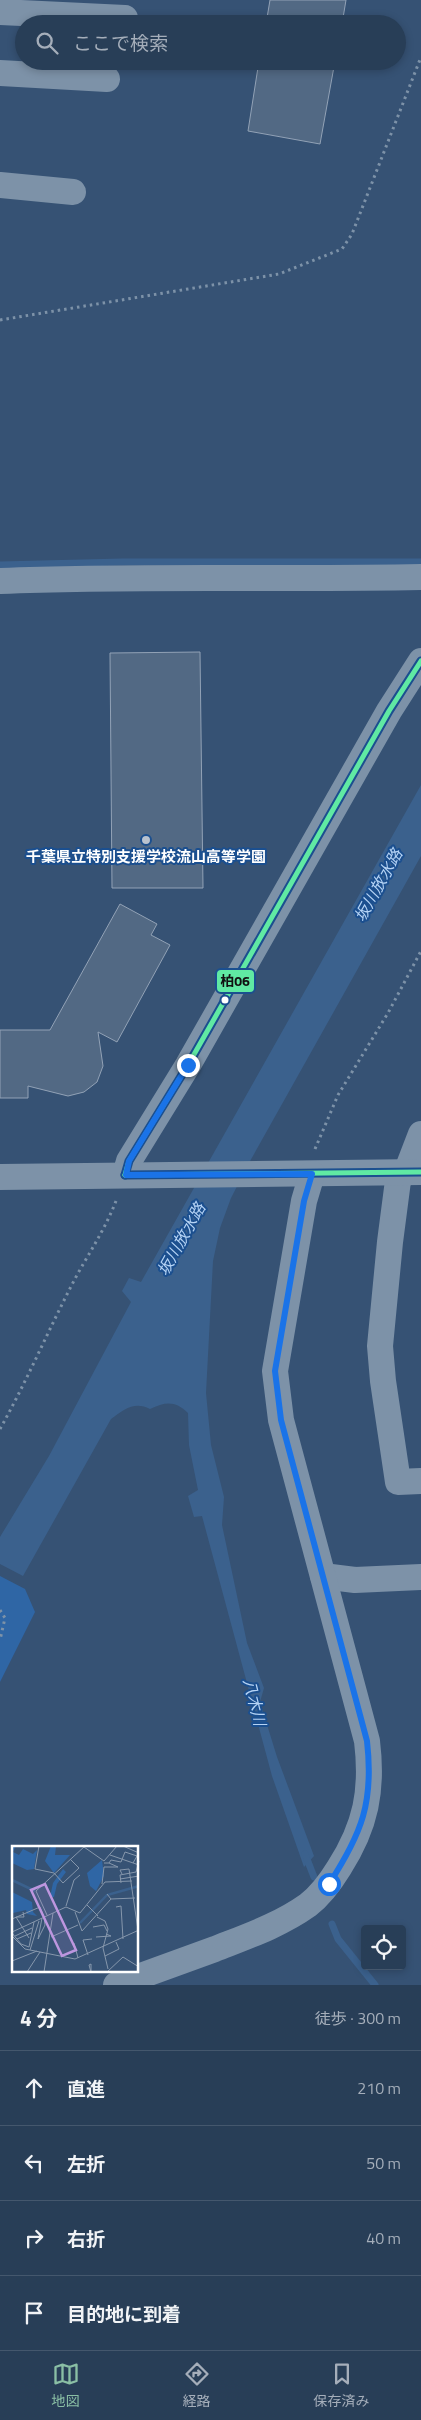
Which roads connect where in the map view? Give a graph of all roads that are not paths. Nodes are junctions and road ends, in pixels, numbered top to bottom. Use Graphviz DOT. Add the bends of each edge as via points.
graph roads {
  1 [pos="0,12"];
  2 [pos="62,15"];
  3 [pos="0,73"];
  4 [pos="108,79"];
  5 [pos="0,185"];
  6 [pos="73,192"];
  7 [pos="421,577"];
  8 [pos="0,581"];
  9 [pos="421,661"];
  10 [pos="421,1134"];
  11 [pos="409,1173"];
  12 [pos="301,1174"];
  13 [pos="135,1175"];
  14 [pos="0,1177"];
  15 [pos="421,1481"];
  16 [pos="324,1576"];
  17 [pos="421,1577"];
  18 [pos="116,1985"];
  1 -- 2 [label="street"];
  3 -- 4 [label="street"];
  5 -- 6 [label="street"];
  7 -- 8 [label="street" via="151,577"];
  9 -- 13 [label="street" via="389,711 188,1065 129,1161"];
  10 -- 11 [label="street"];
  11 -- 12 [label="street"];
  11 -- 15 [label="street" via="390,1242 380,1346 398,1482"];
  12 -- 13 [label="street"];
  12 -- 16 [label="street" via="304,1201 275,1371 281,1420"];
  13 -- 14 [label="street"];
  16 -- 17 [label="street" via="355,1580"];
  16 -- 18 [label="street" via="367,1741 370,1770 361,1826 350,1851 329,1884 310,1904 284,1921"];
}
